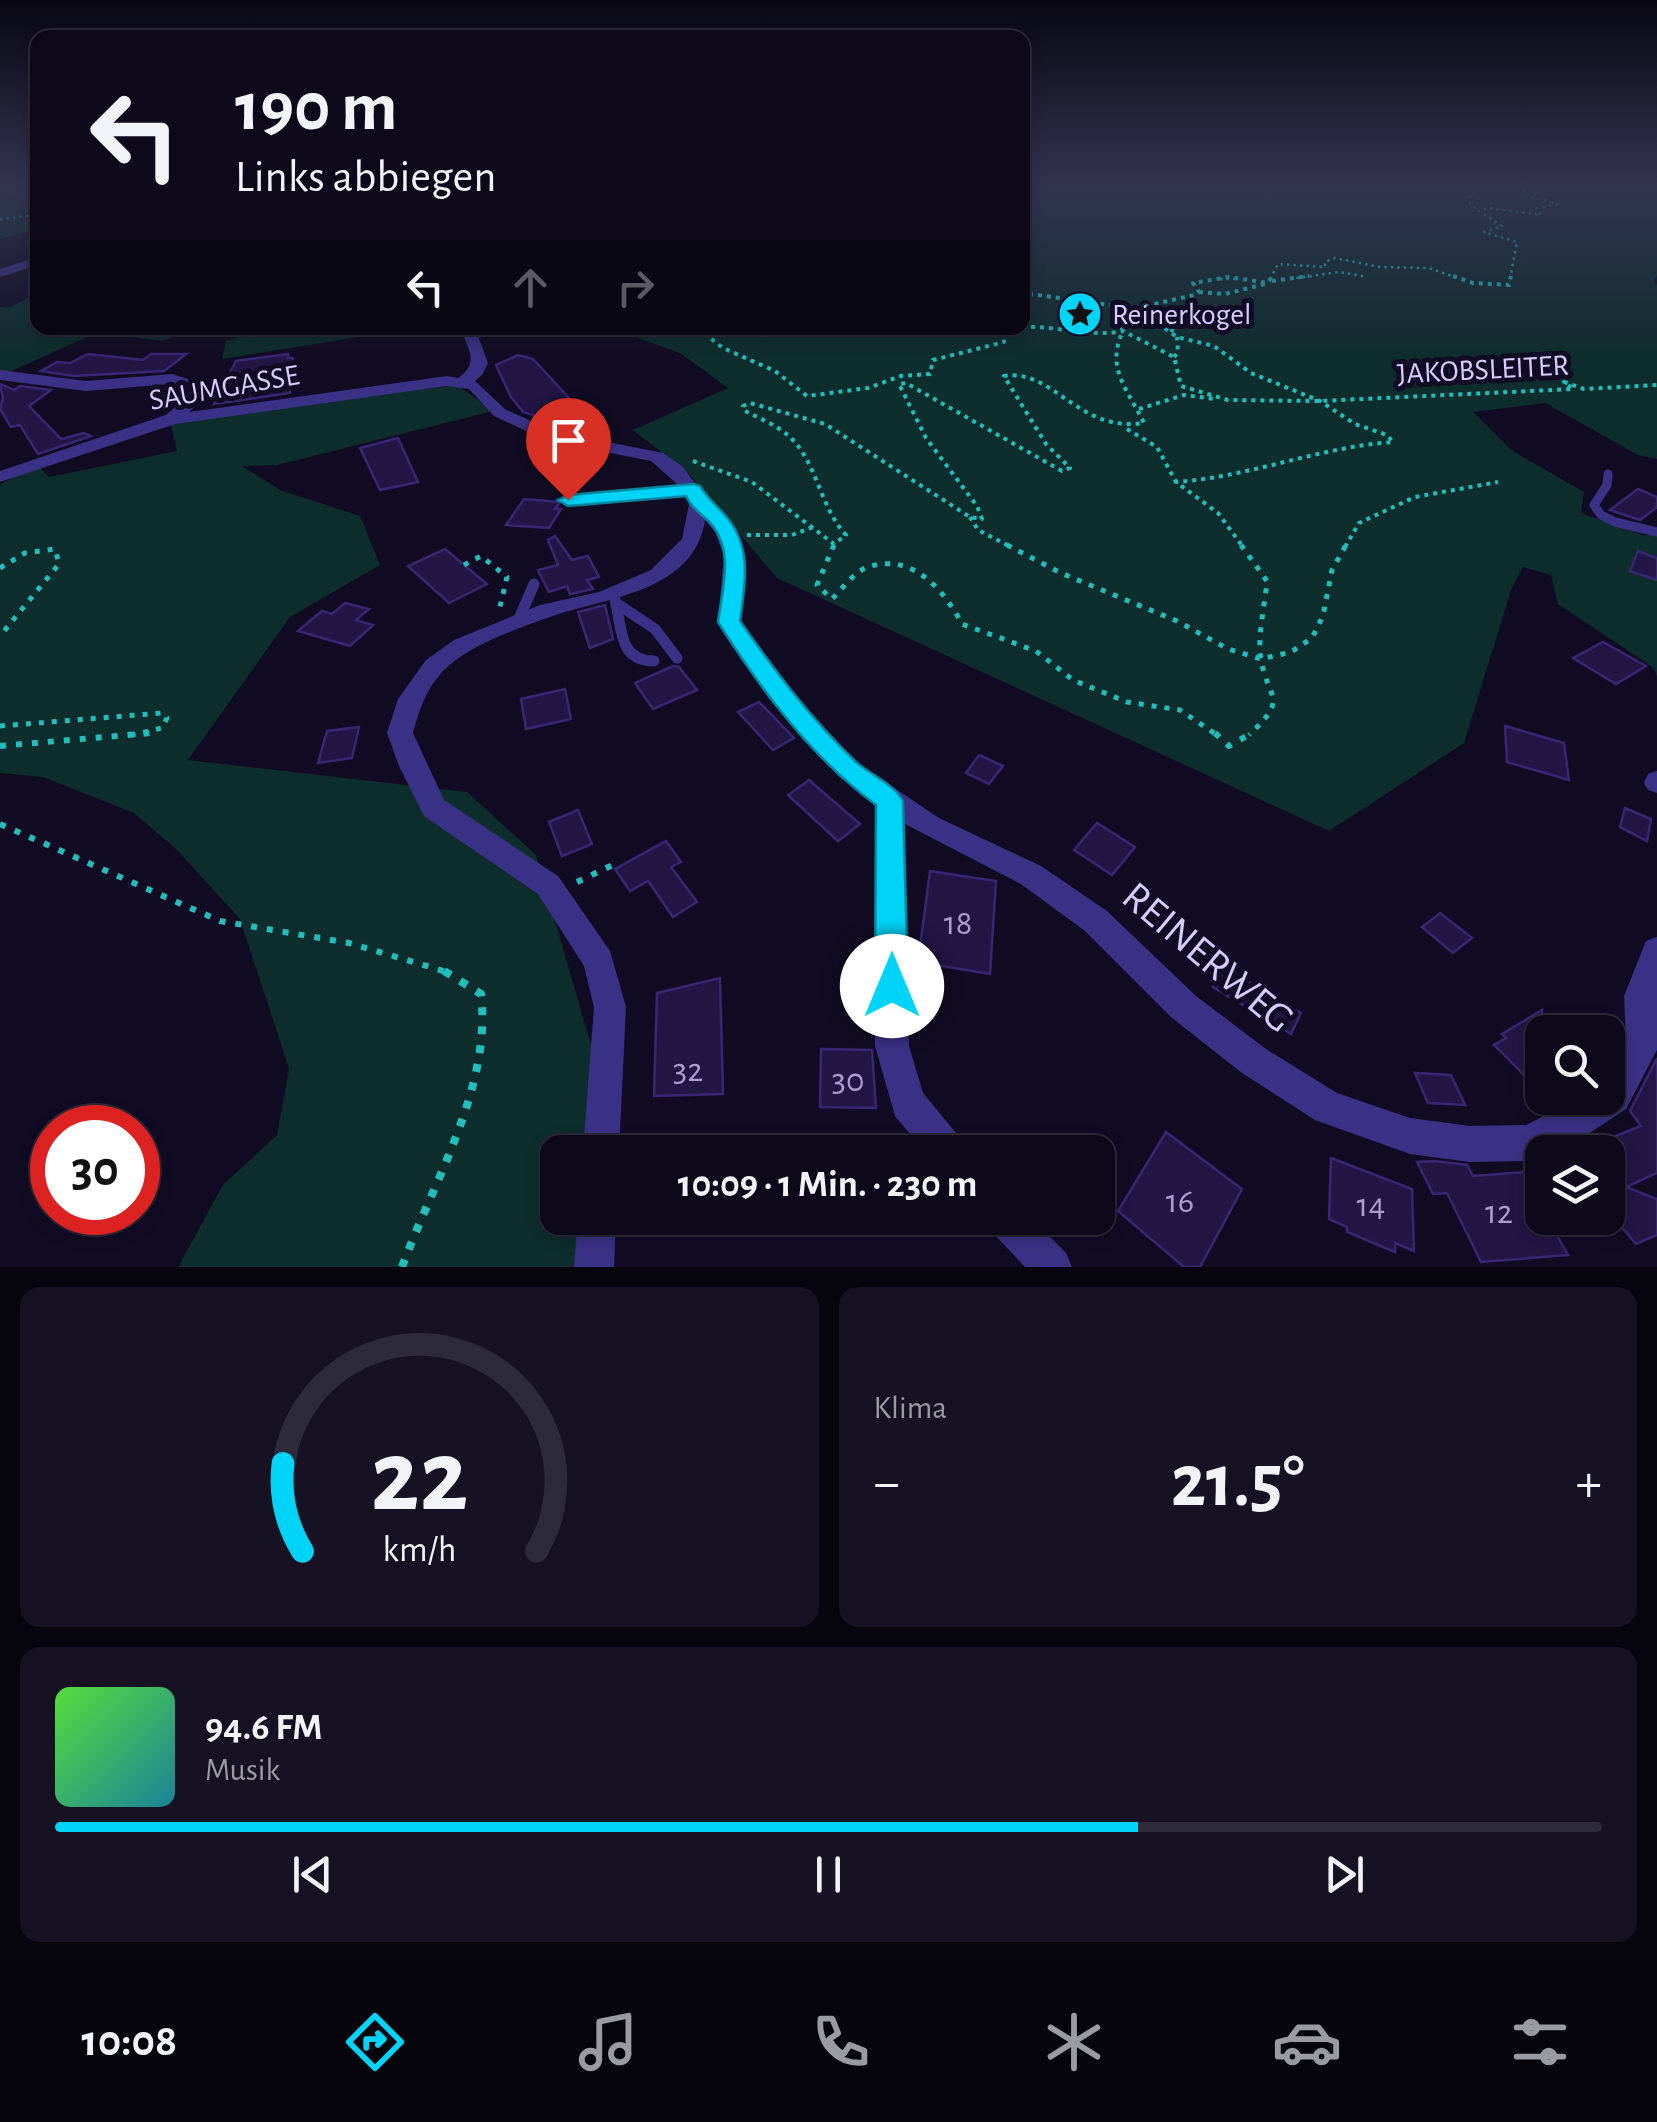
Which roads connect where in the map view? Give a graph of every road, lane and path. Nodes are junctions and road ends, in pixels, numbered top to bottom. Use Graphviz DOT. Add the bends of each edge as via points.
graph roads {
  1 [pos="1514,241"];
  2 [pos="30,263"];
  3 [pos="0,273"];
  4 [pos="1363,276"];
  5 [pos="1269,282"];
  6 [pos="1199,292"];
  7 [pos="1030,294"];
  8 [pos="1193,297"];
  9 [pos="1125,306"];
  10 [pos="1137,308"];
  11 [pos="1030,326"];
  12 [pos="1123,331"];
  13 [pos="1171,332"];
  14 [pos="470,335"];
  15 [pos="707,335"];
  16 [pos="1004,335"];
  17 [pos="1178,337"];
  18 [pos="1174,358"];
  19 [pos="0,376"];
  20 [pos="464,381"];
  21 [pos="1657,384"];
  22 [pos="1228,400"];
  23 [pos="1320,402"];
  24 [pos="1139,410"];
  25 [pos="172,419"];
  26 [pos="1127,429"];
  27 [pos="656,457"];
  28 [pos="1608,474"];
  29 [pos="0,478"];
  30 [pos="1176,482"];
  31 [pos="1498,482"];
  32 [pos="696,497"];
  33 [pos="568,500"];
  34 [pos="970,517"];
  35 [pos="813,527"];
  36 [pos="1657,532"];
  37 [pos="729,534"];
  38 [pos="834,544"];
  39 [pos="464,565"];
  40 [pos="0,568"];
  41 [pos="534,584"];
  42 [pos="616,600"];
  43 [pos="507,625"];
  44 [pos="0,636"];
  45 [pos="677,658"];
  46 [pos="1262,659"];
  47 [pos="654,661"];
  48 [pos="0,726"];
  49 [pos="0,746"];
  50 [pos="889,801"];
  51 [pos="0,824"];
  52 [pos="619,862"];
  53 [pos="572,885"];
  54 [pos="1657,951"];
  55 [pos="602,1135"];
  56 [pos="934,1135"];
  57 [pos="597,1235"];
  58 [pos="1022,1235"];
  59 [pos="402,1267"];
  60 [pos="594,1267"];
  61 [pos="1052,1267"];
  1 -- 5 [label="path" via="1509,286 1336,258 1325,267 1278,264"];
  2 -- 3 [label="street"];
  4 -- 5 [label="path" via="1339,272"];
  5 -- 6 [label="path" via="1225,294"];
  5 -- 6 [label="path" via="1229,277 1192,283"];
  6 -- 8 [label="path"];
  7 -- 9 [label="path"];
  8 -- 10 [label="path"];
  8 -- 13 [label="path"];
  9 -- 10 [label="path"];
  9 -- 12 [label="path"];
  10 -- 13 [label="path"];
  11 -- 12 [label="path"];
  12 -- 18 [label="path"];
  12 -- 24 [label="path" via="1114,346 1115,373"];
  13 -- 17 [label="path"];
  14 -- 20 [label="street" via="480,362"];
  15 -- 16 [label="path" via="807,396 930,374 933,360 1004,342"];
  17 -- 18 [label="path"];
  17 -- 23 [label="path" via="1214,346 1251,373"];
  18 -- 22 [label="path" via="1181,386"];
  19 -- 25 [label="street" via="86,386 172,380 204,389"];
  20 -- 25 [label="street, SAUMGASSE"];
  20 -- 27 [label="street" via="525,426"];
  21 -- 23 [label="path, JAKOBSLEITER" via="1584,388 1564,382 1573,389"];
  22 -- 23 [label="path, JAKOBSLEITER"];
  22 -- 24 [label="path" via="1184,395"];
  23 -- 30 [label="path" via="1393,442 1347,443 1217,478"];
  24 -- 26 [label="path" via="1144,423"];
  25 -- 29 [label="street, SAUMGASSE"];
  26 -- 30 [label="path" via="1157,447"];
  26 -- 34 [label="path" via="1105,425 1028,376 1004,376 1046,444 1070,468 1062,470 900,384 912,416 984,516"];
  27 -- 32 [label="street"];
  27 -- 35 [label="path" via="672,454 752,482"];
  28 -- 36 [label="lane" via="1594,505 1601,515"];
  30 -- 46 [label="path" via="1218,513 1268,581"];
  31 -- 46 [label="path" via="1415,496 1358,523 1332,570 1312,638"];
  32 -- 33 [label="lane"];
  32 -- 37 [label="street"];
  32 -- 42 [label="street" via="692,541 658,575"];
  34 -- 38 [label="path" via="825,424 743,406 798,446 817,494 846,535"];
  34 -- 46 [label="path" via="978,530 1061,573"];
  35 -- 37 [label="path" via="792,535"];
  35 -- 38 [label="path"];
  37 -- 50 [label="street, REINERWEG" via="736,567 729,622 778,693 848,770"];
  38 -- 46 [label="path" via="816,585 832,599 865,567 891,564 921,572 948,597 962,624 1036,651 1073,680 1127,702 1180,710 1229,746 1271,714 1274,690"];
  39 -- 43 [label="path" via="482,556 507,577"];
  40 -- 44 [label="path" via="55,549 58,564"];
  41 -- 43 [label="lane"];
  42 -- 43 [label="street"];
  42 -- 45 [label="lane" via="654,629"];
  42 -- 47 [label="lane" via="624,650 636,660"];
  43 -- 55 [label="street" via="434,666 410,699 400,732 434,808 548,885 598,960 610,1007"];
  48 -- 49 [label="path" via="130,713 167,718 148,734"];
  50 -- 54 [label="street, REINERWEG" via="1048,886 1254,1061 1328,1107 1410,1136 1526,1143 1614,1098 1644,1044 1640,996"];
  50 -- 56 [label="street" via="892,1046 908,1102"];
  51 -- 59 [label="path" via="220,920 384,952 444,970 481,994 486,1026 476,1071"];
  52 -- 53 [label="path"];
  57 -- 60 [label="street"];
  58 -- 61 [label="street"];
}
